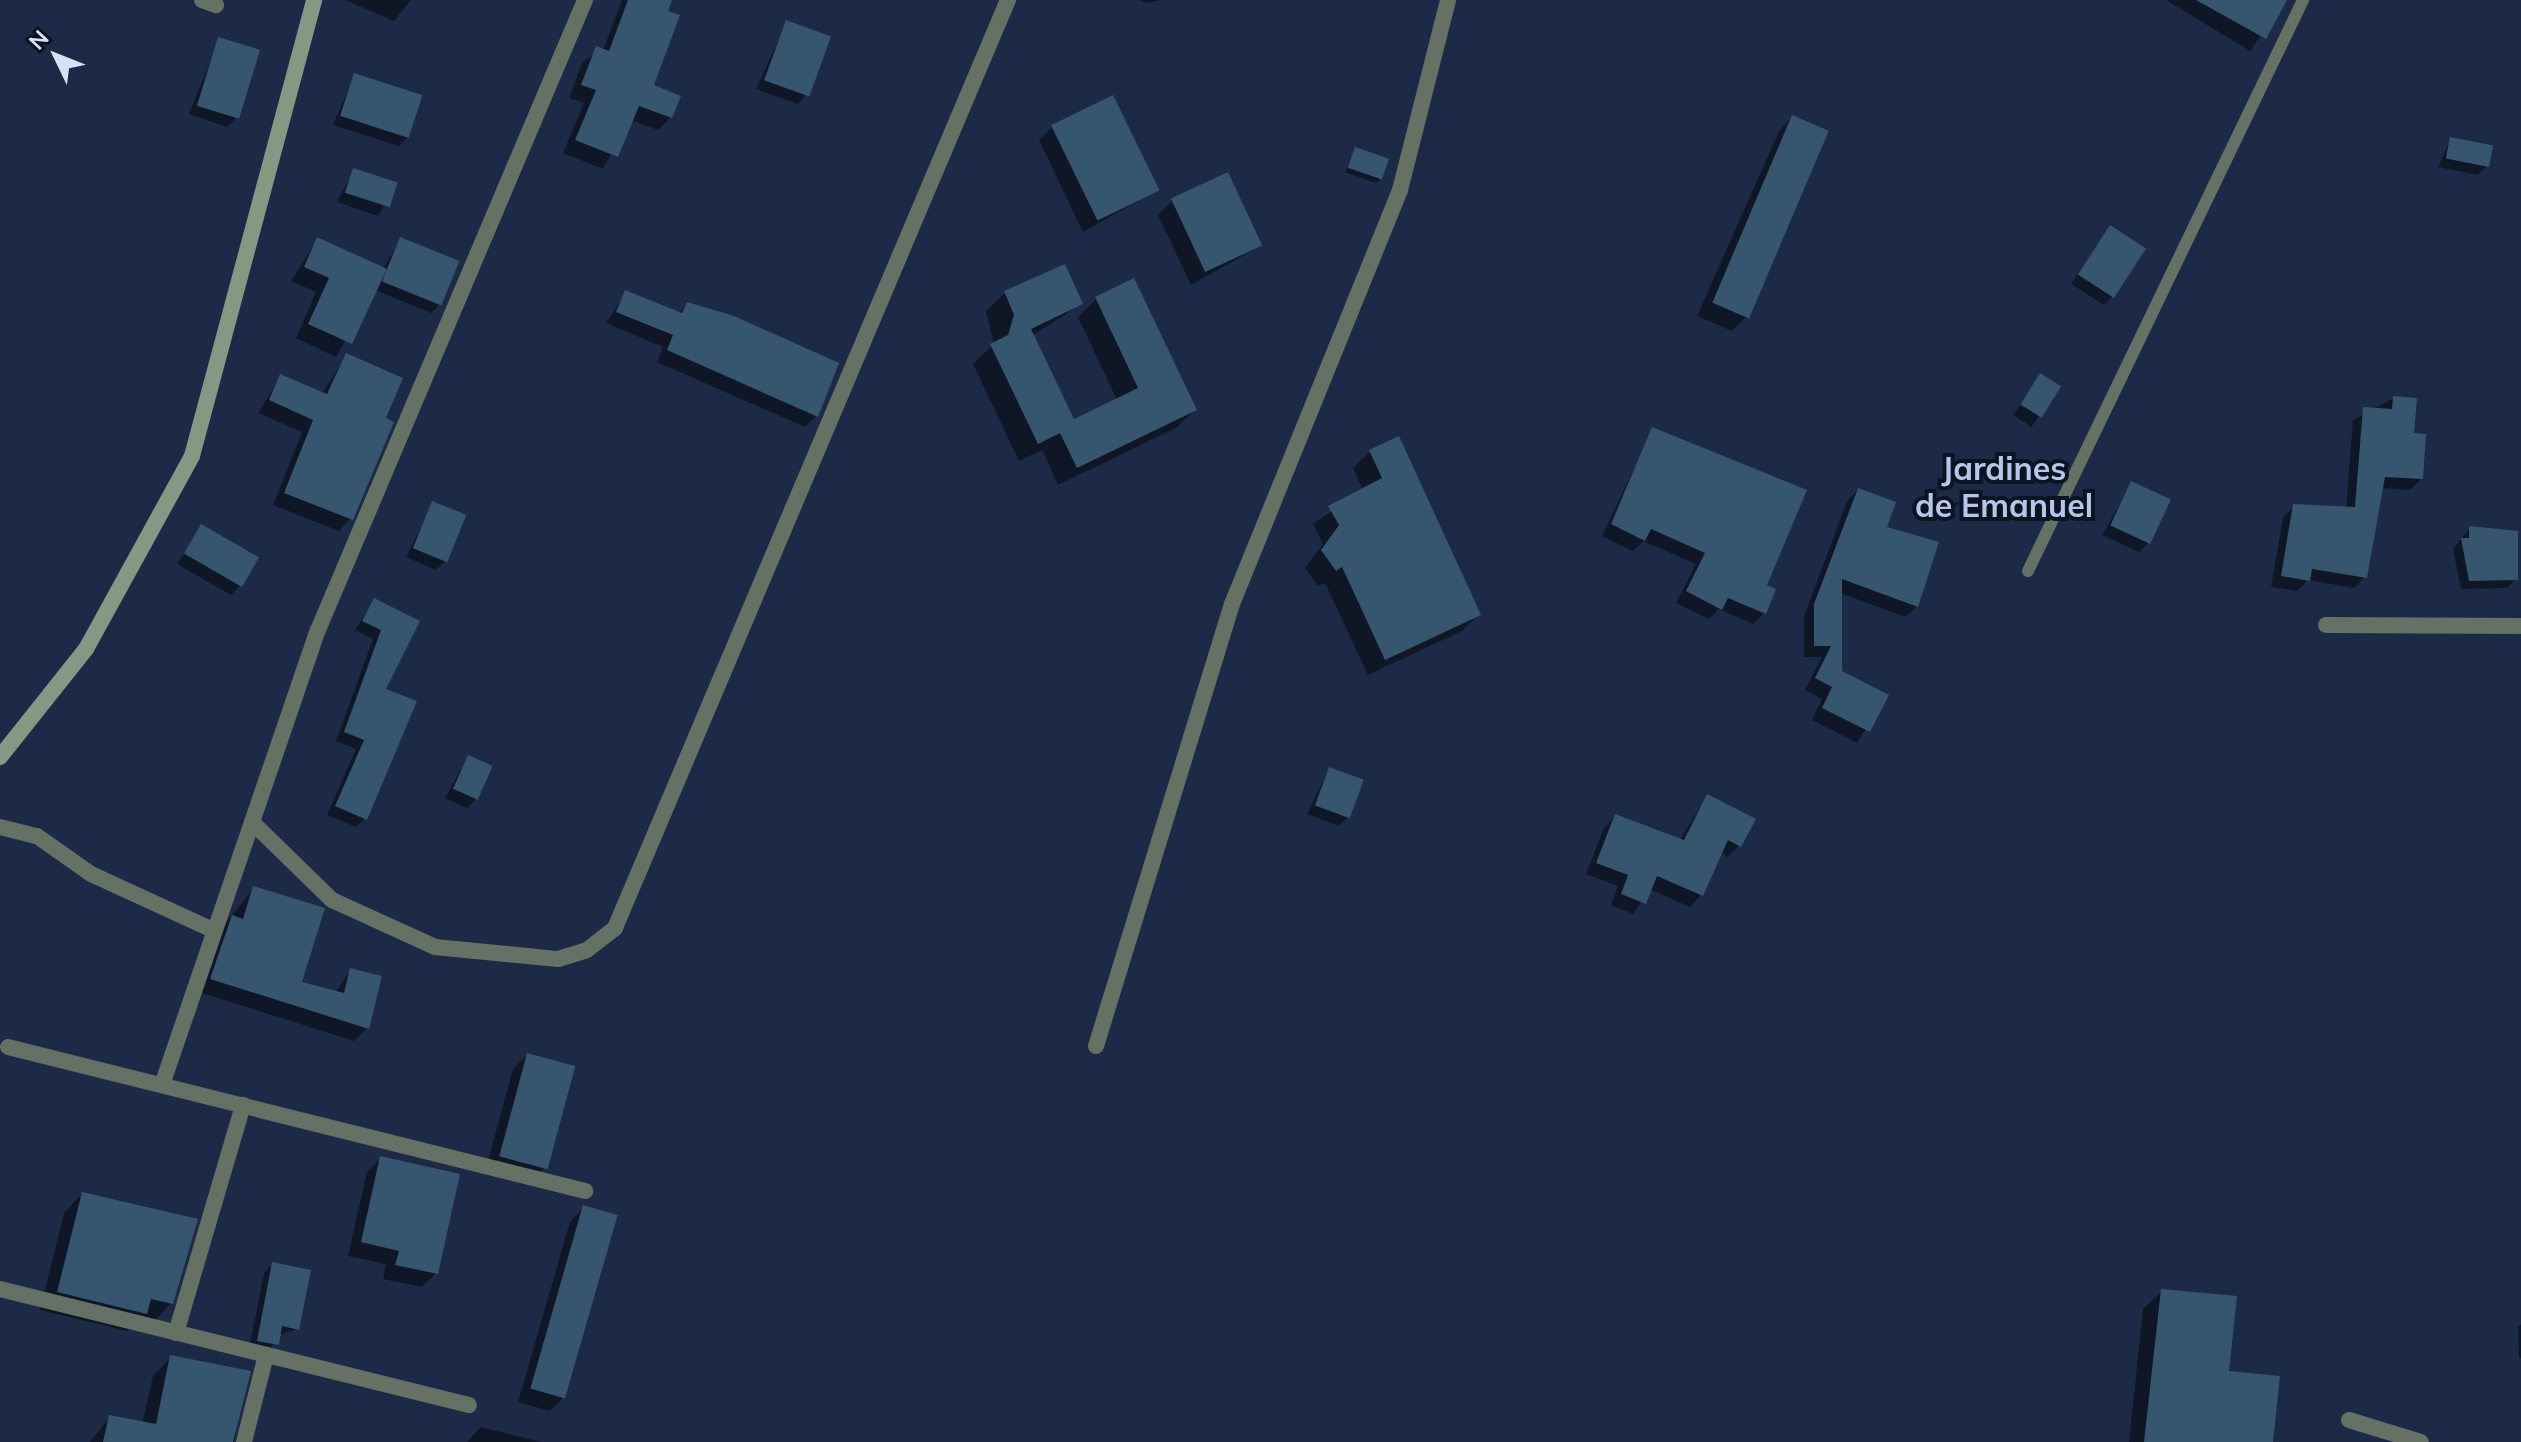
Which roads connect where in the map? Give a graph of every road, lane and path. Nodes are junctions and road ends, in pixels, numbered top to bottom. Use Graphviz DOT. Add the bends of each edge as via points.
graph roads {
  1 [pos="314,0"];
  2 [pos="585,0"];
  3 [pos="1008,0"];
  4 [pos="1448,0"];
  5 [pos="2303,0"];
  6 [pos="2028,571"];
  7 [pos="2326,625"];
  8 [pos="2521,626"];
  9 [pos="0,757"];
  10 [pos="252,822"];
  11 [pos="0,827"];
  12 [pos="215,931"];
  13 [pos="1096,1046"];
  14 [pos="8,1047"];
  15 [pos="162,1085"];
  16 [pos="243,1105"];
  17 [pos="585,1191"];
  18 [pos="0,1289"];
  19 [pos="176,1333"];
  20 [pos="266,1355"];
  21 [pos="469,1405"];
  22 [pos="2349,1420"];
  23 [pos="244,1442"];
  24 [pos="2421,1442"];
  1 -- 9 [label="street" via="192,456 86,649"];
  2 -- 10 [label="street" via="318,630"];
  3 -- 10 [label="street" via="615,928 587,950 558,959 435,947 332,900"];
  4 -- 13 [label="street" via="1400,190 1232,604"];
  5 -- 6 [label="lane"];
  7 -- 8 [label="street"];
  10 -- 12 [label="street"];
  11 -- 12 [label="street" via="37,836 91,874"];
  12 -- 15 [label="street"];
  14 -- 15 [label="street"];
  15 -- 16 [label="street"];
  16 -- 17 [label="street"];
  16 -- 19 [label="street"];
  18 -- 19 [label="street"];
  19 -- 20 [label="street"];
  20 -- 21 [label="street"];
  20 -- 23 [label="street"];
  22 -- 24 [label="street"];
}
